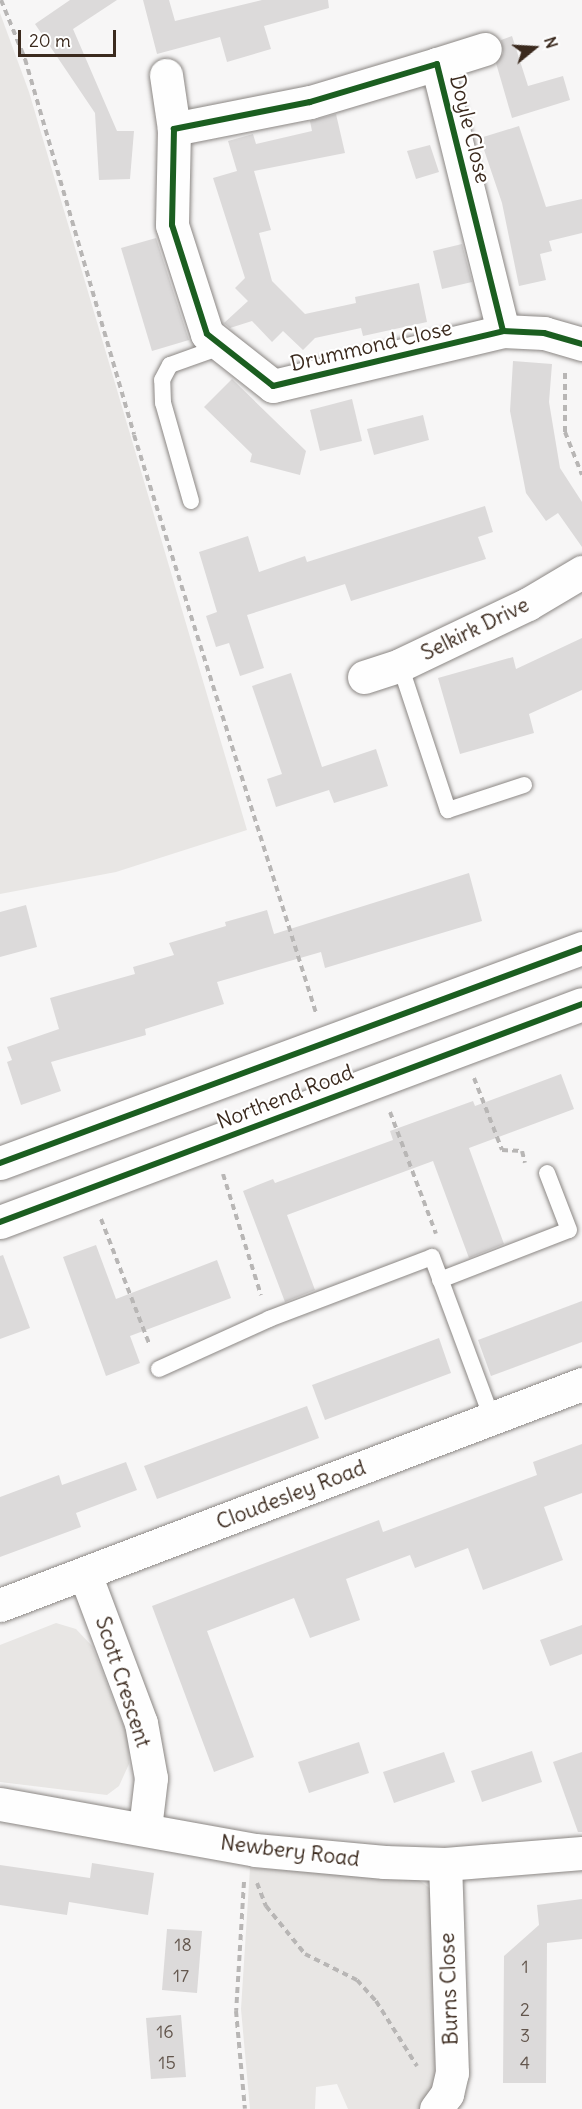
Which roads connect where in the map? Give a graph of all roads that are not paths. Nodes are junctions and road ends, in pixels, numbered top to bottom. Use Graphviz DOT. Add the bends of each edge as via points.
graph roads {
  1 [pos="485,49"];
  2 [pos="437,64"];
  3 [pos="166,75"];
  4 [pos="174,129"];
  5 [pos="503,331"];
  6 [pos="577,342"];
  7 [pos="223,346"];
  8 [pos="191,501"];
  9 [pos="582,573"];
  10 [pos="400,665"];
  11 [pos="364,677"];
  12 [pos="524,785"];
  13 [pos="582,948"];
  14 [pos="582,1004"];
  15 [pos="0,1163"];
  16 [pos="547,1173"];
  17 [pos="0,1222"];
  18 [pos="440,1280"];
  19 [pos="159,1369"];
  20 [pos="582,1384"];
  21 [pos="492,1418"];
  22 [pos="85,1574"];
  23 [pos="0,1605"];
  24 [pos="0,1804"];
  25 [pos="145,1828"];
  26 [pos="582,1852"];
  27 [pos="445,1864"];
  28 [pos="442,2102"];
  1 -- 2 [label="street, Doyle Close"];
  2 -- 4 [label="street, Doyle Close" via="310,102"];
  2 -- 5 [label="street, Doyle Close"];
  3 -- 4 [label="street, Drummond Close"];
  4 -- 7 [label="street, Drummond Close" via="172,225 207,334"];
  5 -- 6 [label="street, Drummond Close"];
  5 -- 7 [label="street, Drummond Close" via="273,386"];
  7 -- 8 [label="lane" via="170,365 162,380 163,403"];
  9 -- 10 [label="street, Selkirk Drive" via="528,604"];
  10 -- 11 [label="street, Selkirk Drive"];
  10 -- 12 [label="lane" via="448,810"];
  13 -- 15 [label="street, Northend Road"];
  14 -- 17 [label="street, Northend Road"];
  16 -- 18 [label="lane" via="569,1230"];
  18 -- 19 [label="lane" via="432,1257 269,1319"];
  18 -- 21 [label="lane"];
  20 -- 21 [label="street, Cloudesley Road"];
  21 -- 22 [label="street, Cloudesley Road"];
  22 -- 23 [label="street, Cloudesley Road"];
  22 -- 25 [label="street, Scott Crescent" via="141,1723 151,1778"];
  24 -- 25 [label="street, Newbery Road"];
  25 -- 27 [label="street, Newbery Road" via="251,1849"];
  26 -- 27 [label="street, Newbery Road"];
  27 -- 28 [label="street, Burns Close" via="452,2073"];
}
